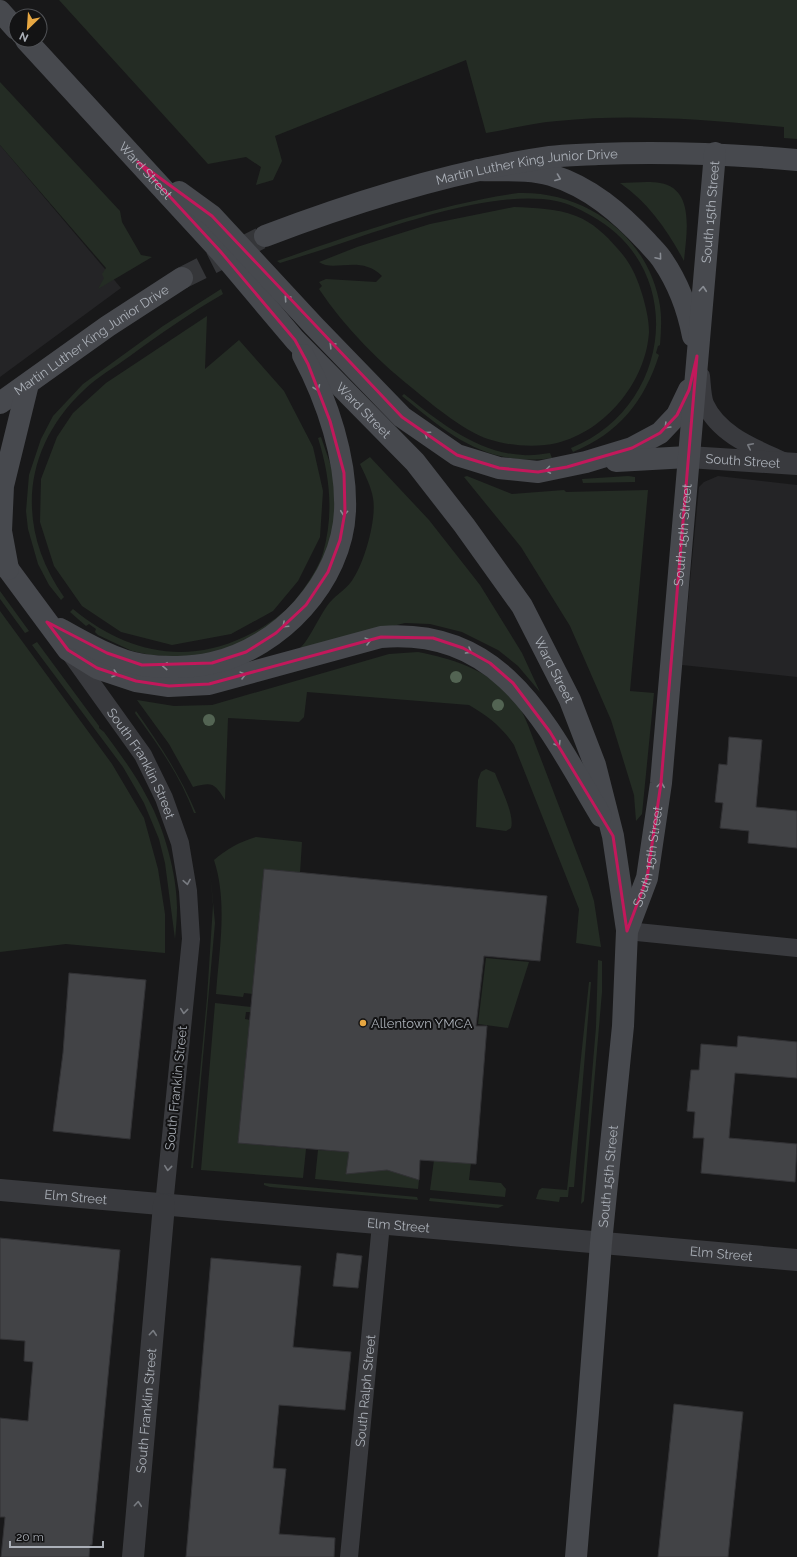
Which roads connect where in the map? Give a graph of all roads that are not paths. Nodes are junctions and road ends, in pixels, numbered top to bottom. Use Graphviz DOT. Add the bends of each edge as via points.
graph roads {
  1 [pos="0,11"];
  2 [pos="8,20"];
  3 [pos="33,48"];
  4 [pos="715,153"];
  5 [pos="797,160"];
  6 [pos="138,162"];
  7 [pos="478,170"];
  8 [pos="265,236"];
  9 [pos="182,278"];
  10 [pos="295,340"];
  11 [pos="697,356"];
  12 [pos="28,384"];
  13 [pos="0,403"];
  14 [pos="688,457"];
  15 [pos="586,462"];
  16 [pos="791,463"];
  17 [pos="4,563"];
  18 [pos="47,622"];
  19 [pos="68,650"];
  20 [pos="613,836"];
  21 [pos="627,931"];
  22 [pos="797,948"];
  23 [pos="0,1190"];
  24 [pos="164,1205"];
  25 [pos="381,1224"];
  26 [pos="600,1243"];
  27 [pos="797,1260"];
  28 [pos="133,1557"];
  29 [pos="349,1557"];
  30 [pos="576,1557"];
  1 -- 2 [label="main road"];
  3 -- 6 [label="main road, Ward Street"];
  4 -- 5 [label="main road, Martin Luther King Junior Drive"];
  4 -- 7 [label="main road, Martin Luther King Junior Drive" via="632,152 551,157"];
  11 -- 4 [label="main road, South 15th Street, one-way"];
  6 -- 10 [label="main road, Ward Street" via="220,251"];
  15 -- 6 [label="main road, one-way" via="538,472 499,468 457,455 402,417 212,216"];
  7 -- 8 [label="main road, Martin Luther King Junior Drive" via="328,212"];
  7 -- 11 [label="main road, one-way" via="534,171 551,175 580,186 611,206 663,260 690,317"];
  9 -- 12 [label="main road, Martin Luther King Junior Drive"];
  10 -- 18 [label="main road, one-way" via="308,364 330,421 344,473 345,512 340,540 328,572 306,605 276,633 246,652 212,663 176,666 142,665 107,653"];
  10 -- 20 [label="main road, Ward Street" via="415,462 464,524 522,606 570,700 595,765"];
  11 -- 14 [label="main road, South 15th Street"];
  11 -- 15 [label="main road, one-way" via="689,390 680,409 660,434 632,448"];
  16 -- 11 [label="lane, one-way" via="742,442 722,427 705,404"];
  12 -- 13 [label="main road, Martin Luther King Junior Drive"];
  12 -- 17 [label="main road" via="3,486 1,531"];
  14 -- 15 [label="main road"];
  14 -- 16 [label="street, South Street"];
  21 -- 14 [label="main road, South 15th Street, one-way" via="647,878 661,783"];
  17 -- 18 [label="main road"];
  18 -- 19 [label="main road"];
  19 -- 20 [label="main road, one-way" via="97,668 136,681 169,686 209,684 381,637 402,635 433,638 463,648 490,663 513,683 550,732"];
  19 -- 24 [label="lane, South Franklin Street, one-way" via="143,755 164,798 180,843 188,891 191,938"];
  20 -- 21 [label="main road, Ward Street"];
  21 -- 22 [label="lane"];
  21 -- 26 [label="main road, South 15th Street" via="623,1026"];
  23 -- 24 [label="street, Elm Street"];
  24 -- 25 [label="street, Elm Street"];
  28 -- 24 [label="street, South Franklin Street, one-way"];
  25 -- 26 [label="street, Elm Street"];
  25 -- 29 [label="lane, South Ralph Street"];
  26 -- 27 [label="street, Elm Street"];
  26 -- 30 [label="main road, South 15th Street"];
}
